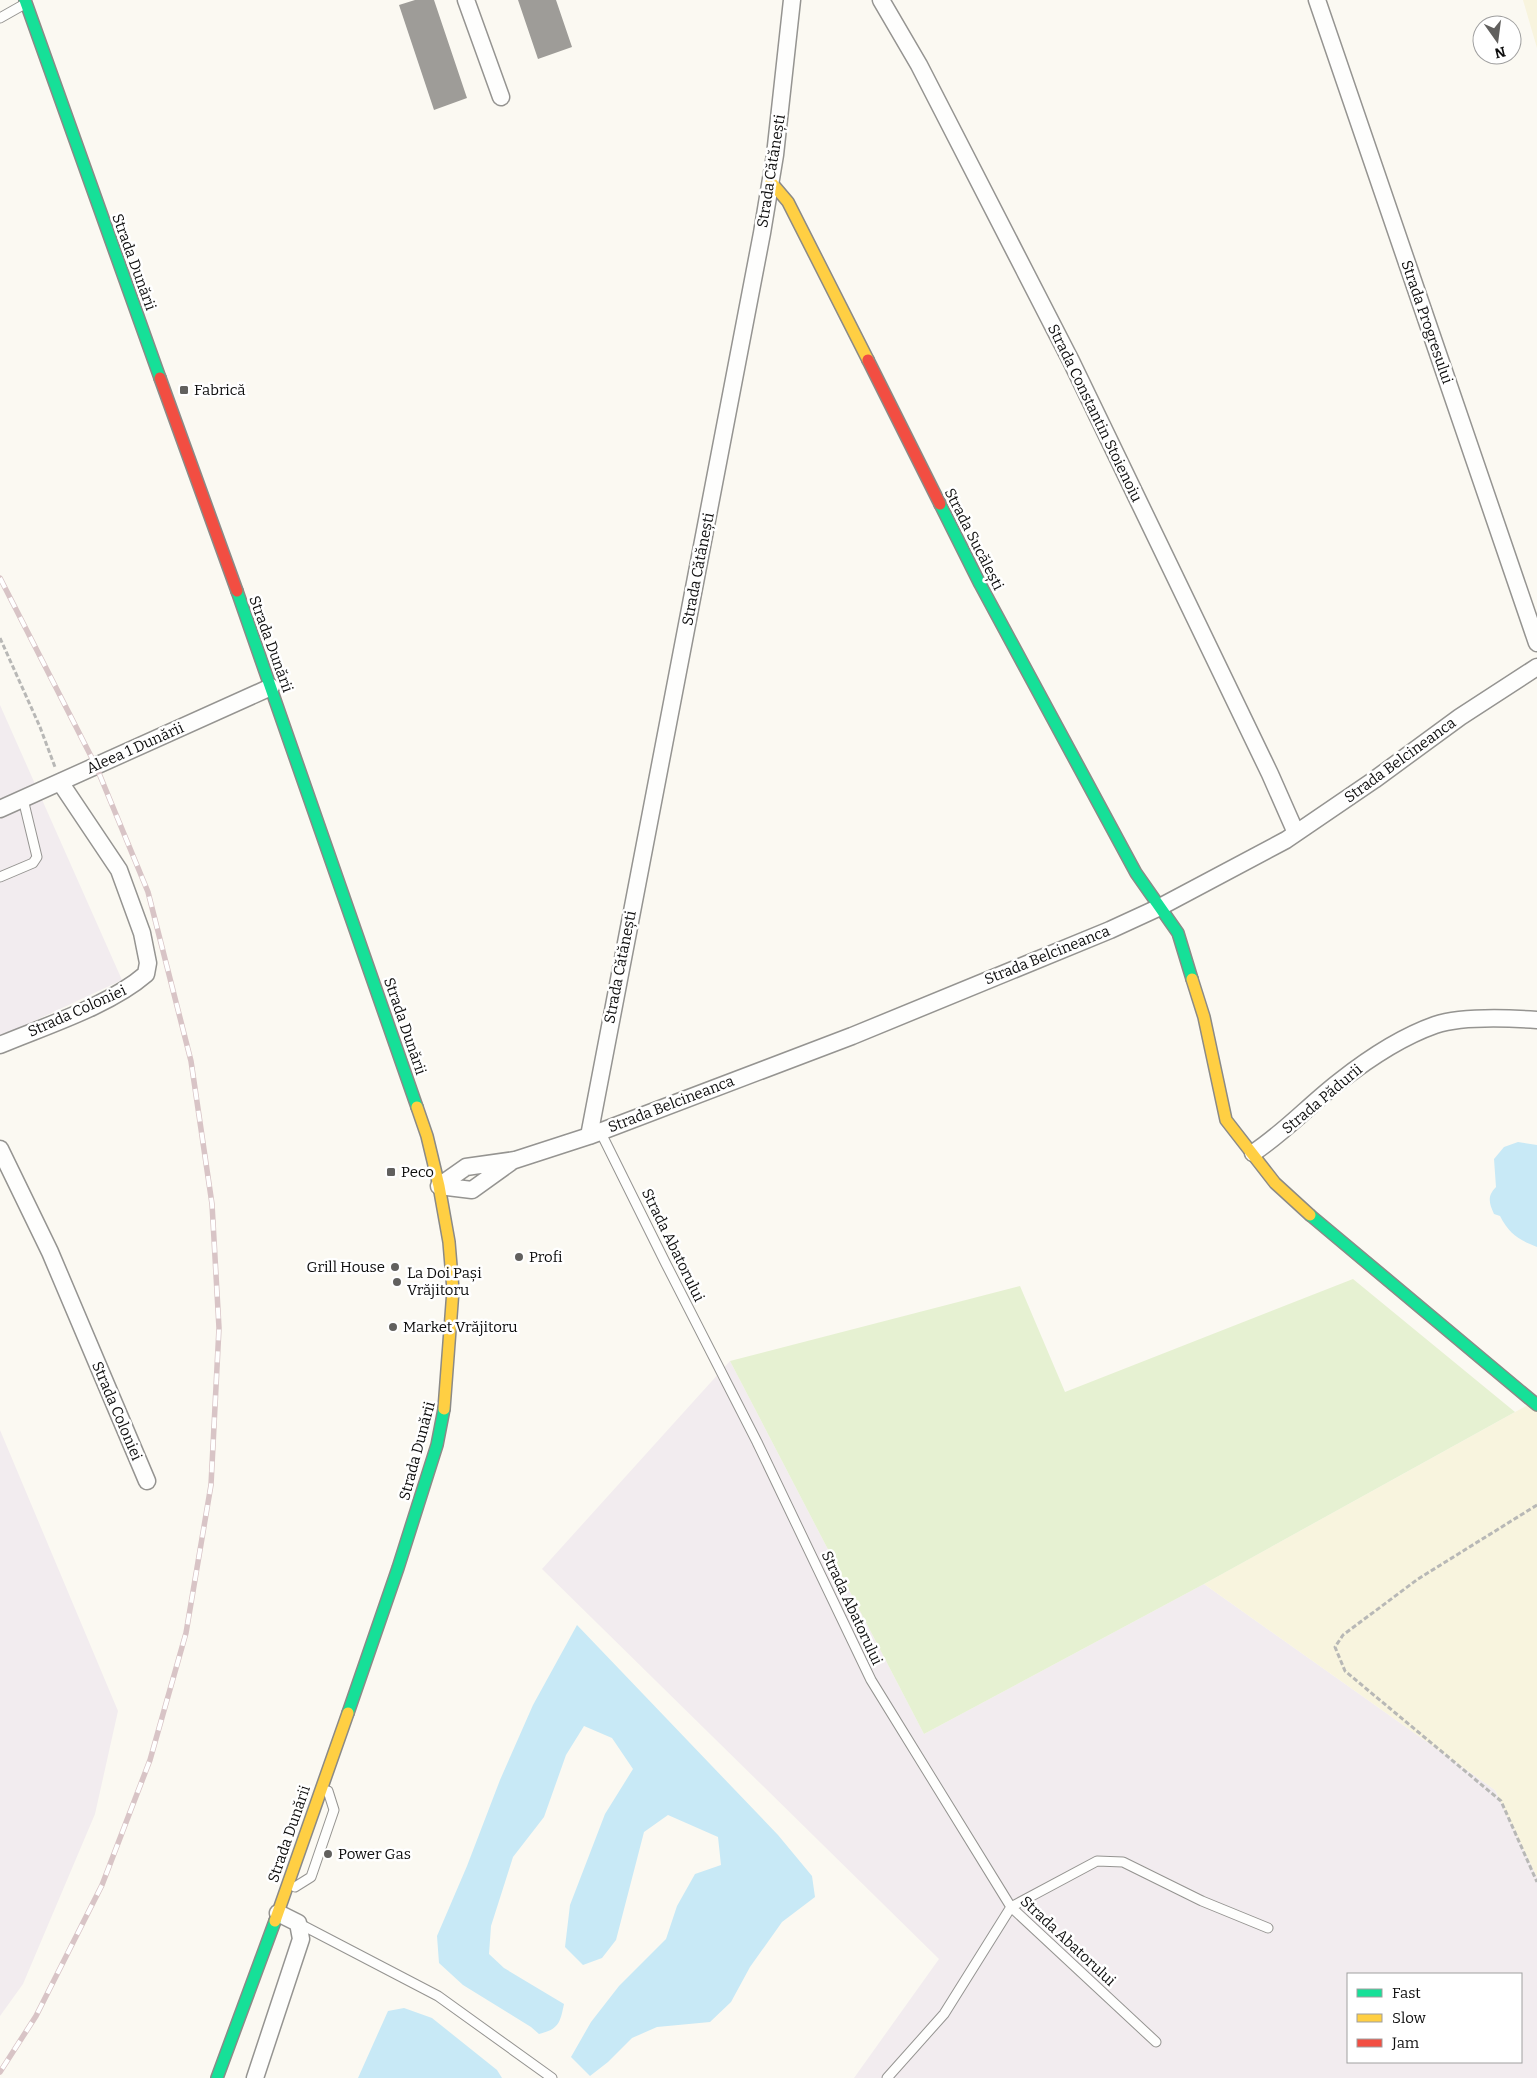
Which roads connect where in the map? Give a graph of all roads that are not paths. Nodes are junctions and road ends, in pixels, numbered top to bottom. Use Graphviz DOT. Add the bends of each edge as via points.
graph roads {
  1 [pos="466,0"];
  2 [pos="792,0"];
  3 [pos="881,0"];
  4 [pos="1317,0"];
  5 [pos="25,2"];
  6 [pos="0,18"];
  7 [pos="500,97"];
  8 [pos="771,182"];
  9 [pos="1537,643"];
  10 [pos="1537,667"];
  11 [pos="271,687"];
  12 [pos="60,782"];
  13 [pos="22,799"];
  14 [pos="0,809"];
  15 [pos="1296,833"];
  16 [pos="0,877"];
  17 [pos="1160,907"];
  18 [pos="1537,1020"];
  19 [pos="0,1045"];
  20 [pos="595,1134"];
  21 [pos="0,1149"];
  22 [pos="1253,1153"];
  23 [pos="515,1160"];
  24 [pos="439,1186"];
  25 [pos="1537,1404"];
  26 [pos="148,1482"];
  27 [pos="325,1778"];
  28 [pos="284,1894"];
  29 [pos="1010,1907"];
  30 [pos="278,1913"];
  31 [pos="298,1923"];
  32 [pos="1268,1928"];
  33 [pos="1156,2042"];
  34 [pos="217,2078"];
  35 [pos="255,2078"];
  36 [pos="552,2078"];
  37 [pos="887,2078"];
  1 -- 7 [label="street"];
  2 -- 8 [label="street, Strada Cătănești"];
  3 -- 15 [label="street, Strada Constantin Stoienoiu" via="920,65 1071,361"];
  4 -- 9 [label="street, Strada Progresului"];
  5 -- 6 [label="lane"];
  5 -- 11 [label="main road, Strada Dunării"];
  8 -- 17 [label="main road, Strada Sucălești" via="788,202 985,593 1136,873"];
  8 -- 20 [label="street, Strada Cătănești"];
  10 -- 15 [label="street, Strada Belcineanca" via="1460,717"];
  11 -- 12 [label="street, Aleea 1 Dunării"];
  11 -- 24 [label="main road, Strada Dunării" via="427,1136"];
  12 -- 13 [label="street, Aleea 1 Dunării"];
  12 -- 19 [label="street, Strada Coloniei" via="119,870 142,932 148,963 146,974 134,985 86,1009"];
  13 -- 14 [label="street, Aleea 1 Dunării"];
  13 -- 16 [label="lane" via="37,857 32,863"];
  15 -- 17 [label="street, Strada Belcineanca"];
  17 -- 20 [label="street, Strada Belcineanca" via="852,1036"];
  17 -- 22 [label="main road, Strada Sucălești" via="1185,950 1204,1017 1226,1120"];
  18 -- 22 [label="street, Strada Pădurii" via="1480,1018 1427,1029 1392,1046 1340,1081 1277,1137"];
  20 -- 23 [label="street, Strada Belcineanca"];
  20 -- 29 [label="lane, Strada Abatorului" via="757,1442 871,1680"];
  21 -- 26 [label="street, Strada Coloniei" via="50,1252"];
  22 -- 25 [label="main road, Strada Sucălești" via="1275,1184 1288,1196"];
  23 -- 24 [label="street, Strada Belcineanca" via="466,1167"];
  23 -- 24 [label="street, Strada Belcineanca" via="472,1190"];
  24 -- 27 [label="main road, Strada Dunării" via="449,1242 452,1290 446,1398 437,1445"];
  27 -- 28 [label="main road, Strada Dunării"];
  27 -- 28 [label="lane" via="334,1810 311,1877"];
  28 -- 30 [label="main road, Strada Dunării"];
  29 -- 32 [label="lane" via="1097,1861 1123,1862 1202,1901"];
  29 -- 33 [label="lane, Strada Abatorului"];
  29 -- 37 [label="lane" via="944,2014"];
  30 -- 31 [label="street"];
  30 -- 34 [label="main road, Strada Dunării"];
  31 -- 35 [label="street" via="301,1939"];
  31 -- 36 [label="lane" via="438,1996"];
}
